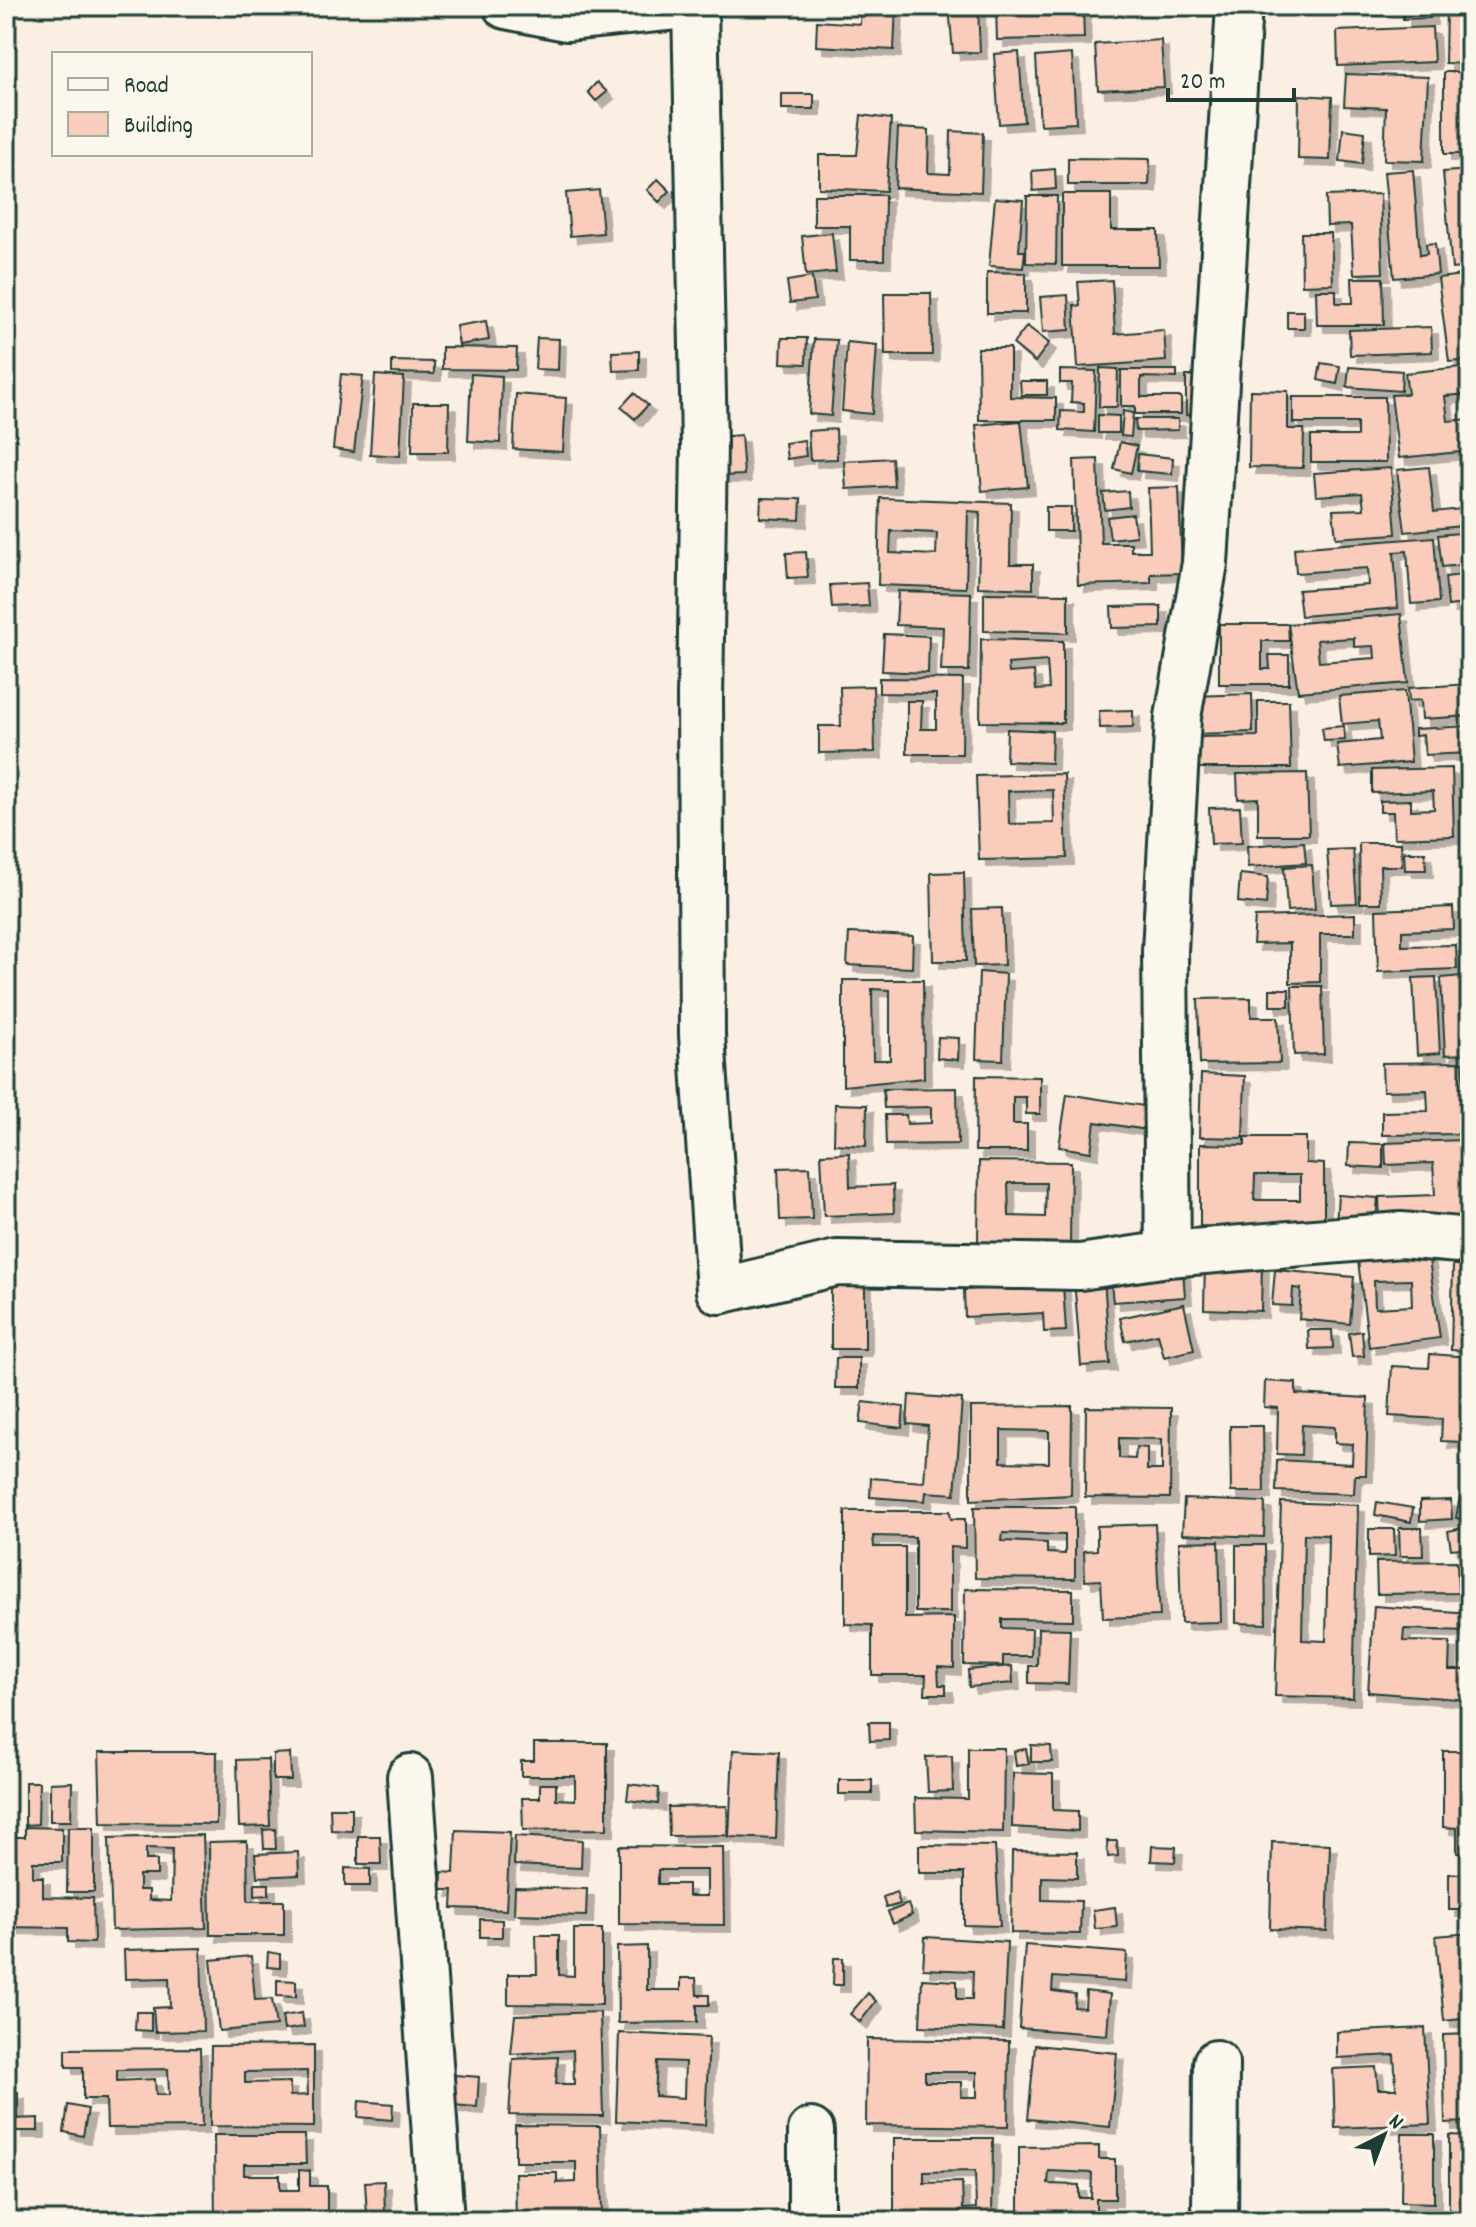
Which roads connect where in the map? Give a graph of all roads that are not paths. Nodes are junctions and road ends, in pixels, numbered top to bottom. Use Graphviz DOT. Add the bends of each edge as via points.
graph roads {
  1 [pos="506,6"];
  2 [pos="686,6"];
  3 [pos="695,6"];
  4 [pos="1239,6"];
  5 [pos="1470,1241"];
  6 [pos="1168,1254"];
  7 [pos="410,1777"];
  8 [pos="1216,2063"];
  9 [pos="811,2131"];
  10 [pos="441,2221"];
  11 [pos="811,2221"];
  12 [pos="1215,2221"];
  1 -- 2 [label="street" via="566,18"];
  3 -- 6 [label="street" via="704,444 702,1035 719,1291 837,1263 1080,1267"];
  4 -- 6 [label="street" via="1205,563 1178,717 1165,951"];
  5 -- 6 [label="street" via="1401,1235"];
  7 -- 10 [label="street"];
  8 -- 12 [label="street"];
  9 -- 11 [label="street"];
}
